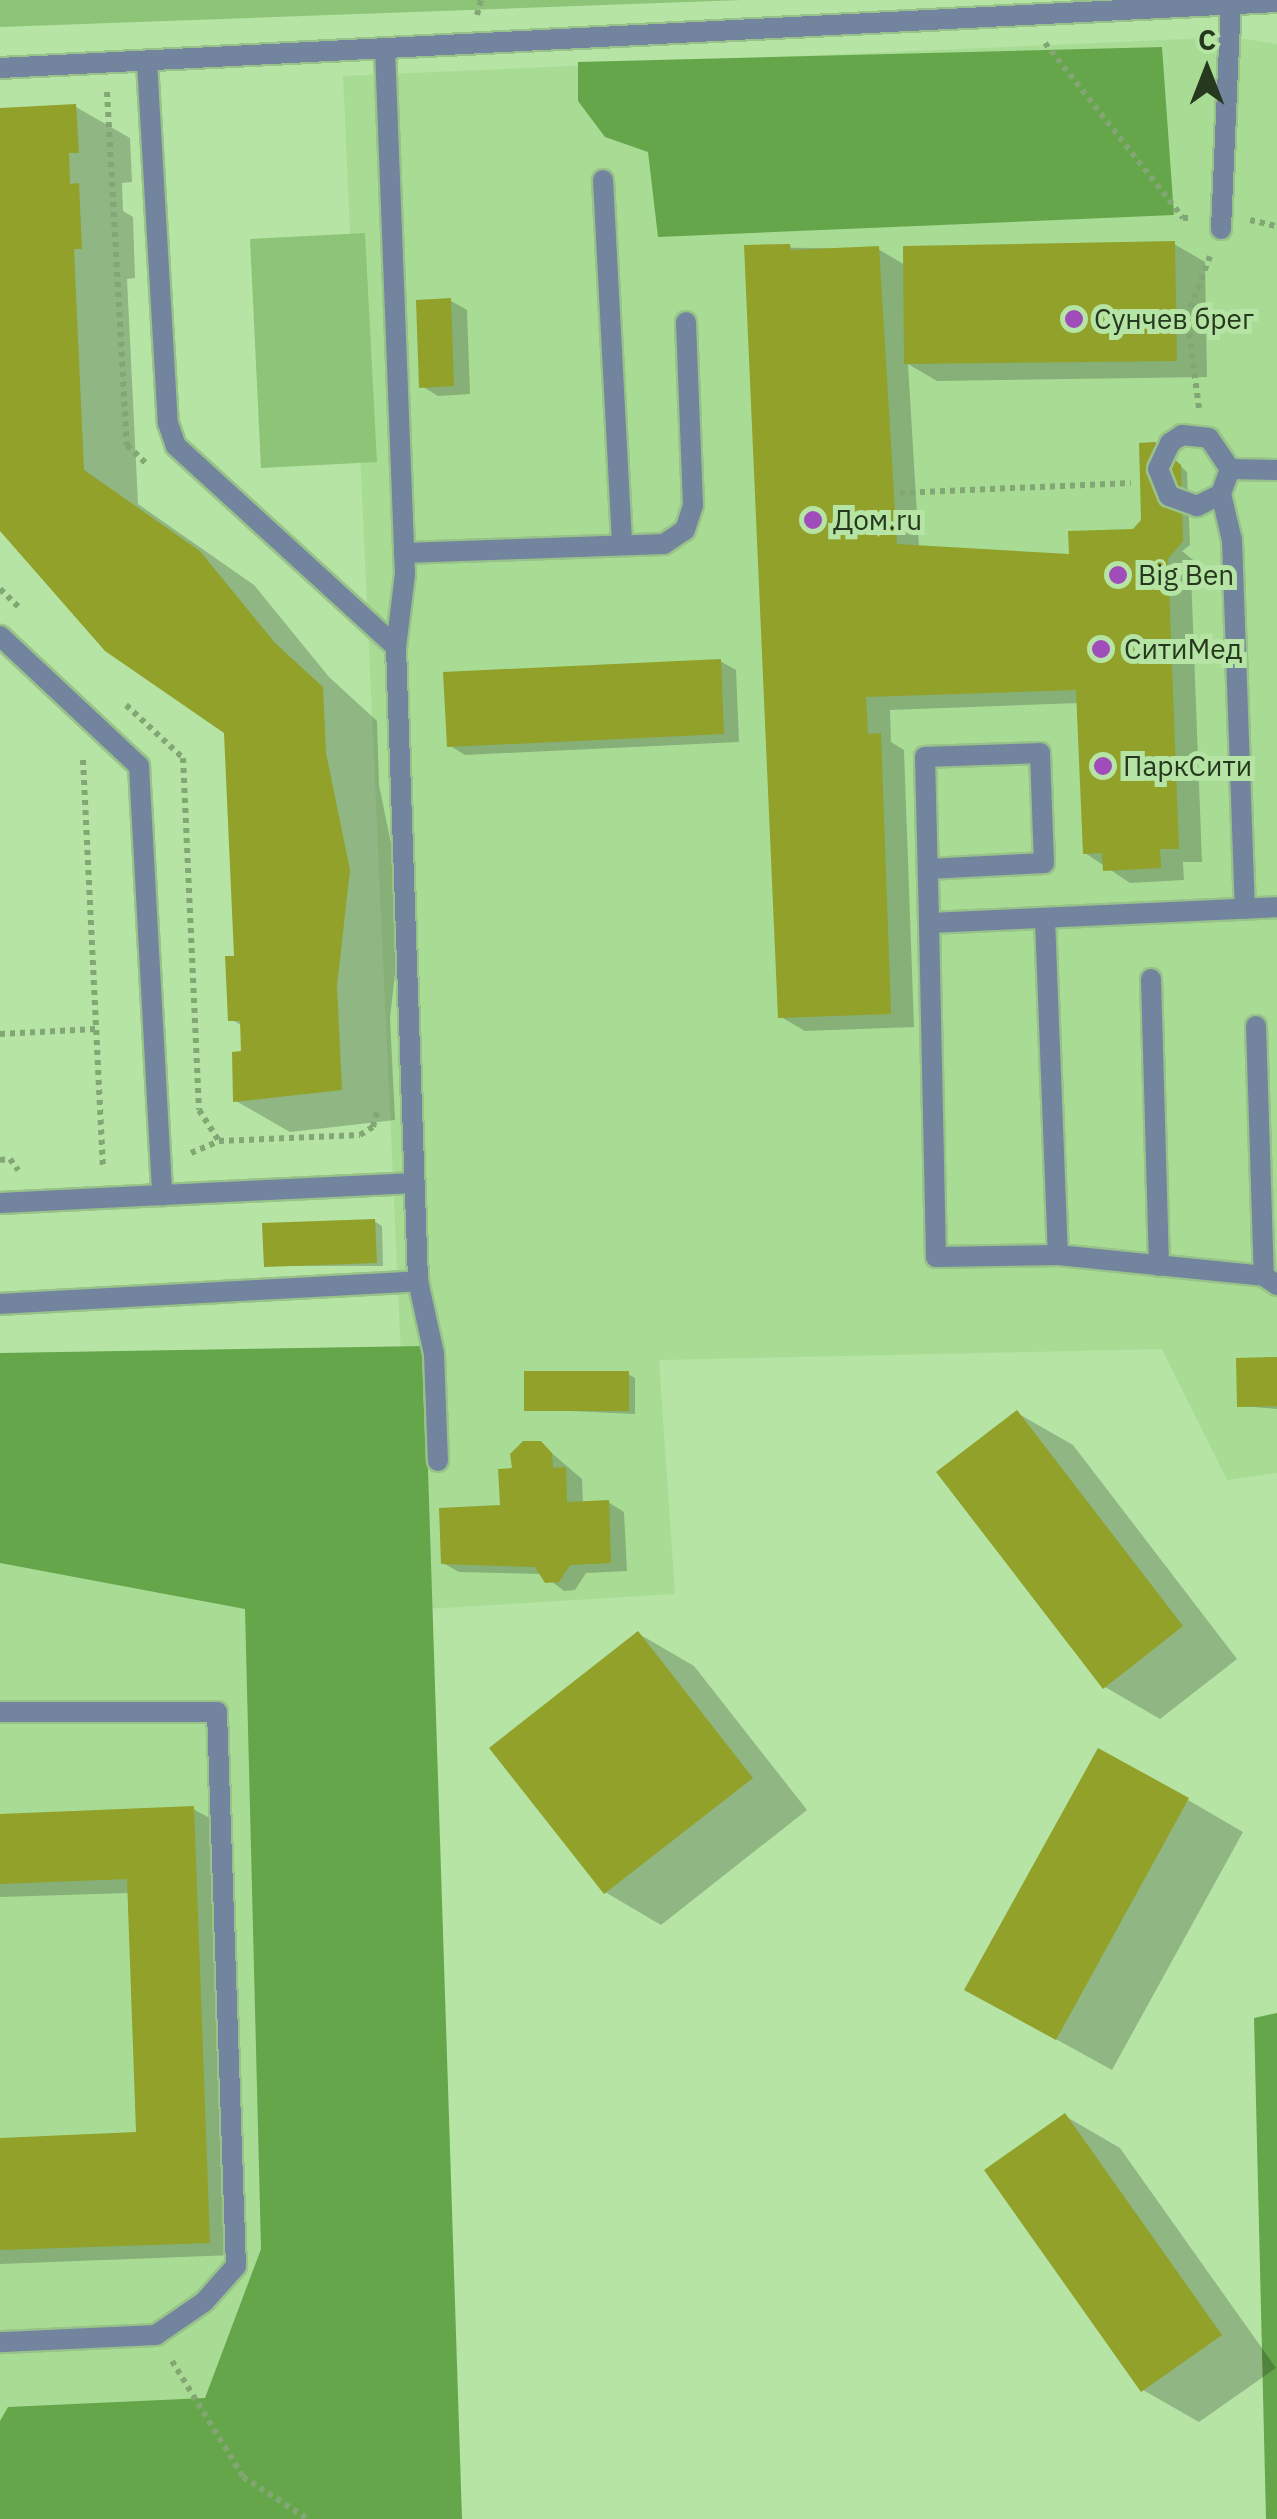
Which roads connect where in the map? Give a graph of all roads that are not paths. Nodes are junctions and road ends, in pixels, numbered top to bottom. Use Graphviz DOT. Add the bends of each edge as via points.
graph roads {
  1 [pos="1277,2"];
  2 [pos="1231,4"];
  3 [pos="385,49"];
  4 [pos="146,62"];
  5 [pos="0,68"];
  6 [pos="603,180"];
  7 [pos="1221,223"];
  8 [pos="686,322"];
  9 [pos="1230,469"];
  10 [pos="1277,470"];
  11 [pos="1220,494"];
  12 [pos="622,545"];
  13 [pos="404,553"];
  14 [pos="0,636"];
  15 [pos="396,646"];
  16 [pos="928,869"];
  17 [pos="1277,907"];
  18 [pos="1244,909"];
  19 [pos="1045,919"];
  20 [pos="928,923"];
  21 [pos="1151,978"];
  22 [pos="1256,1026"];
  23 [pos="415,1183"];
  24 [pos="162,1195"];
  25 [pos="0,1203"];
  26 [pos="1058,1255"];
  27 [pos="1159,1266"];
  28 [pos="1270,1280"];
  29 [pos="418,1282"];
  30 [pos="0,1304"];
  31 [pos="438,1461"];
  32 [pos="0,1712"];
  33 [pos="0,2342"];
  1 -- 2 [label="lane"];
  2 -- 3 [label="lane"];
  2 -- 7 [label="lane"];
  3 -- 4 [label="lane"];
  3 -- 13 [label="lane"];
  4 -- 5 [label="lane"];
  4 -- 15 [label="lane" via="168,424 176,446"];
  6 -- 12 [label="lane"];
  8 -- 12 [label="lane" via="693,505 685,530 664,544"];
  9 -- 10 [label="lane"];
  9 -- 11 [label="lane"];
  9 -- 11 [label="lane" via="1220,445 1196,434 1170,443 1158,469 1169,496 1182,504 1196,506"];
  11 -- 18 [label="lane" via="1232,540"];
  12 -- 13 [label="lane"];
  13 -- 15 [label="lane"];
  14 -- 24 [label="lane" via="139,766"];
  15 -- 23 [label="lane"];
  16 -- 16 [label="lane" via="1044,864 1040,752 924,757"];
  16 -- 20 [label="lane"];
  17 -- 18 [label="lane"];
  18 -- 19 [label="lane"];
  19 -- 20 [label="lane"];
  19 -- 26 [label="lane"];
  20 -- 26 [label="lane" via="936,1256"];
  21 -- 27 [label="lane"];
  22 -- 28 [label="lane"];
  23 -- 24 [label="lane"];
  23 -- 29 [label="lane"];
  24 -- 25 [label="lane"];
  26 -- 27 [label="lane"];
  27 -- 28 [label="lane"];
  29 -- 30 [label="lane"];
  29 -- 31 [label="lane" via="434,1354"];
  32 -- 33 [label="lane" via="217,1712 236,2266 204,2302 156,2335"];
}
